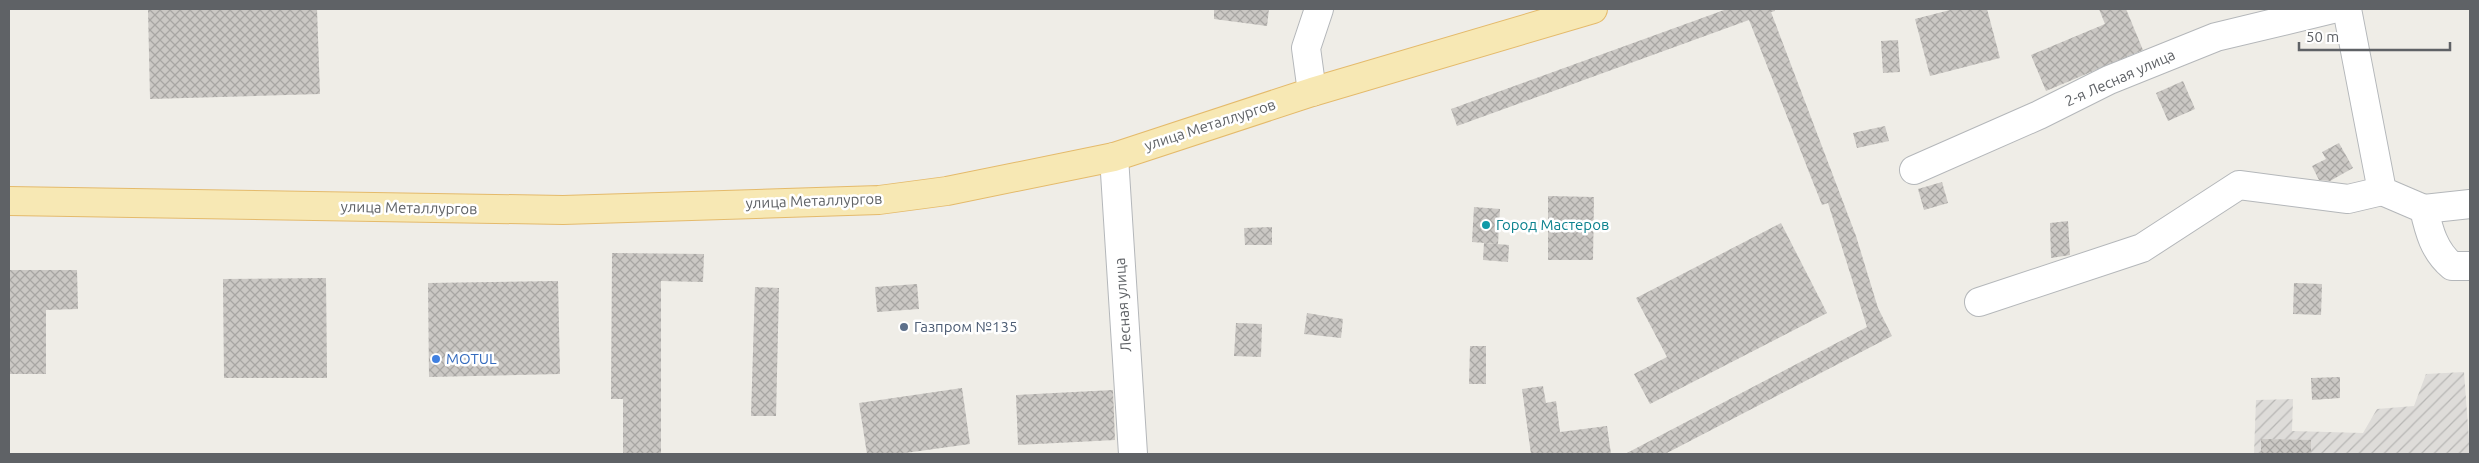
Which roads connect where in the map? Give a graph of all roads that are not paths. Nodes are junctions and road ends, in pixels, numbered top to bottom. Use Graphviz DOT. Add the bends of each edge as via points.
graph roads {
  1 [pos="1319,9"];
  2 [pos="1593,9"];
  3 [pos="2334,9"];
  4 [pos="2347,9"];
  5 [pos="1312,92"];
  6 [pos="1114,157"];
  7 [pos="1914,170"];
  8 [pos="2382,191"];
  9 [pos="9,201"];
  10 [pos="2470,204"];
  11 [pos="2424,208"];
  12 [pos="2470,266"];
  13 [pos="1979,302"];
  14 [pos="1133,454"];
  1 -- 5 [label="street" via="1306,48"];
  2 -- 5 [label="main road, улица Металлургов"];
  3 -- 7 [label="street, 2-я Лесная улица" via="2216,37 2109,80"];
  4 -- 8 [label="street"];
  5 -- 6 [label="main road, улица Металлургов"];
  6 -- 9 [label="main road, улица Металлургов" via="947,191 869,200 563,210"];
  6 -- 14 [label="street, Лесная улица"];
  8 -- 11 [label="street"];
  8 -- 13 [label="street" via="2348,198 2239,185 2142,248"];
  10 -- 11 [label="street"];
  11 -- 12 [label="street" via="2428,228 2442,258 2452,266"];
}
